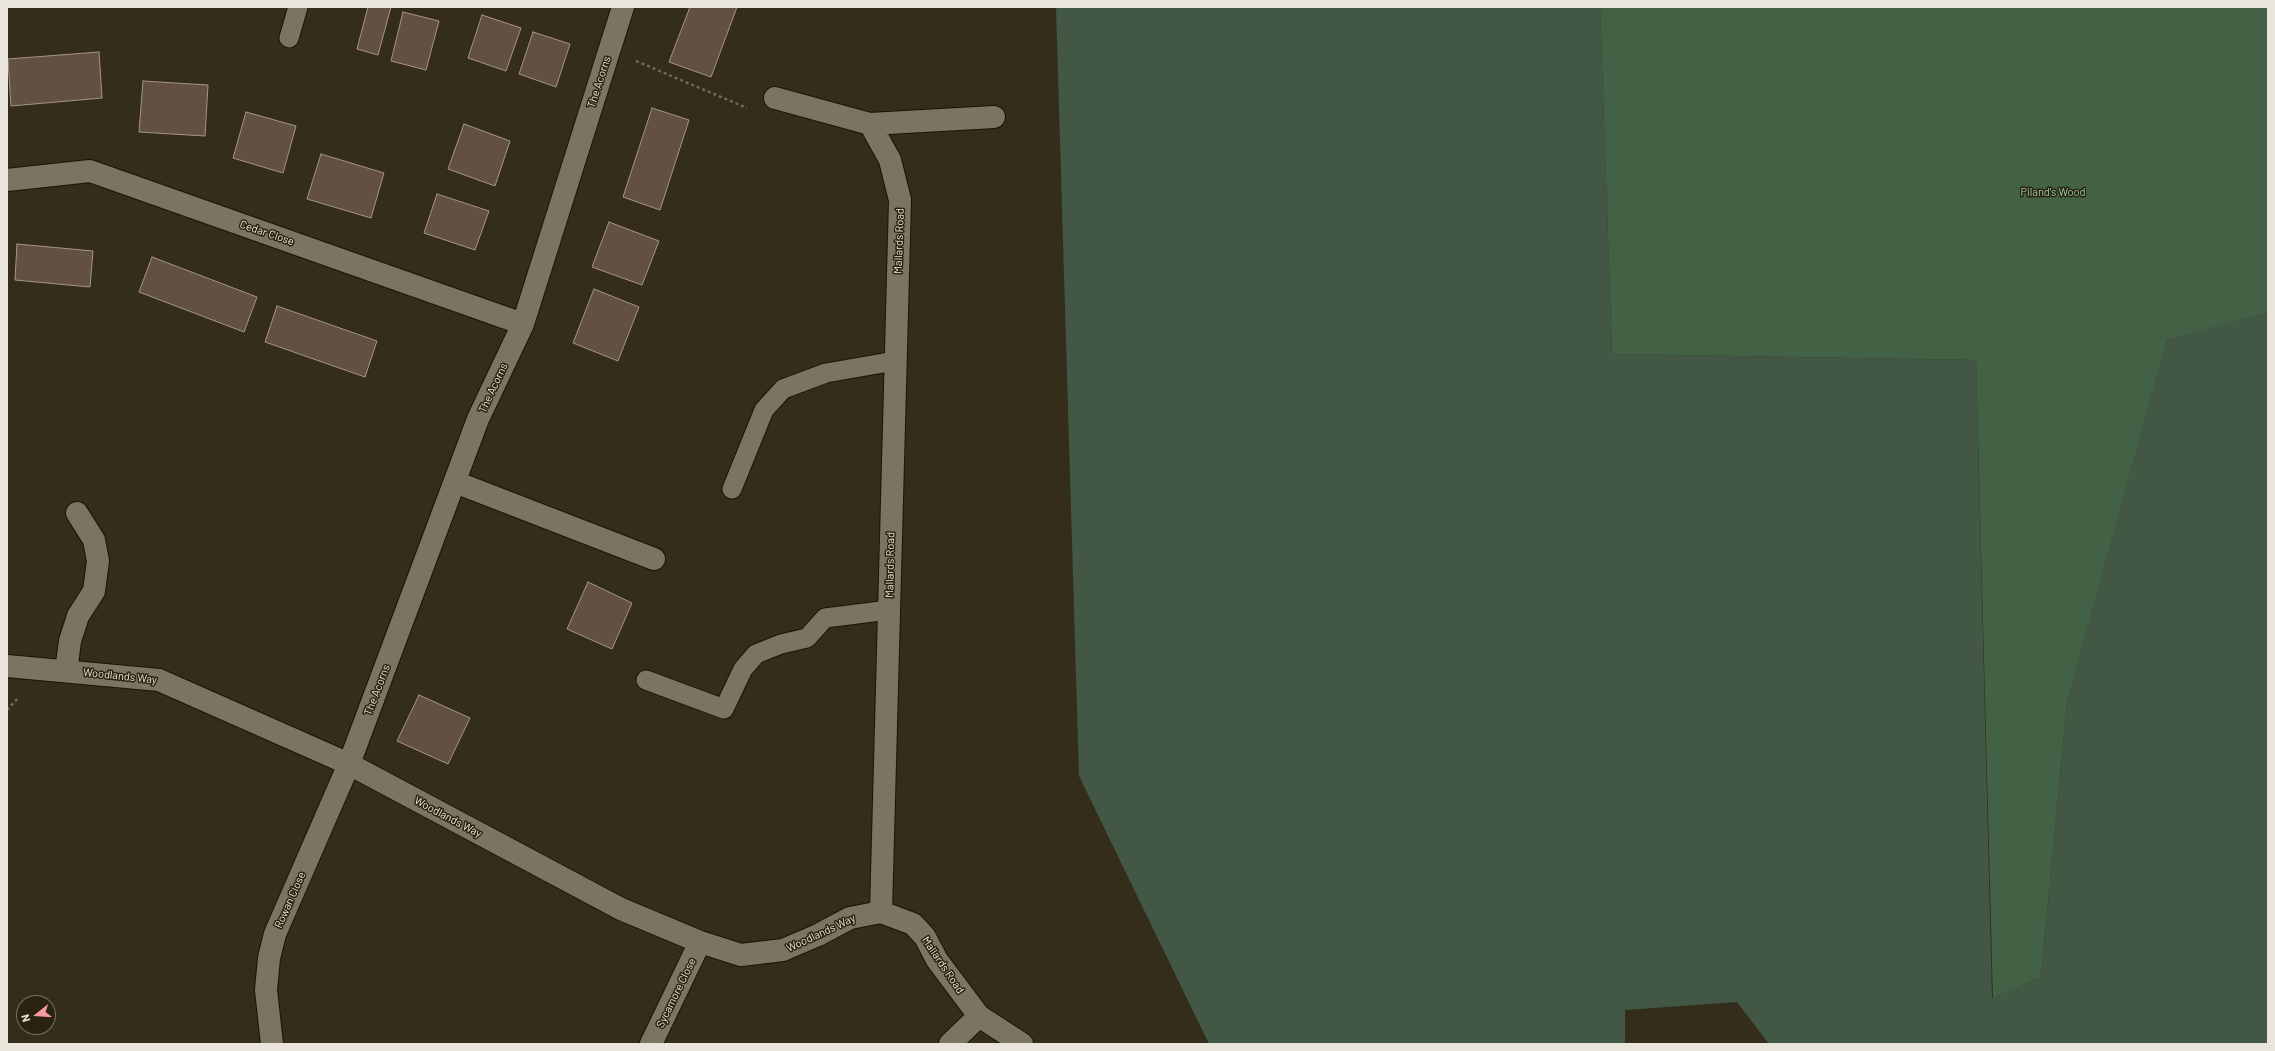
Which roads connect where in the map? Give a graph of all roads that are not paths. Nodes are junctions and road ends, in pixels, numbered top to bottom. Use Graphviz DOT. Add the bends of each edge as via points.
graph roads {
  1 [pos="298,7"];
  2 [pos="623,7"];
  3 [pos="289,38"];
  4 [pos="775,98"];
  5 [pos="994,117"];
  6 [pos="870,124"];
  7 [pos="7,180"];
  8 [pos="522,324"];
  9 [pos="896,362"];
  10 [pos="455,482"];
  11 [pos="732,489"];
  12 [pos="77,513"];
  13 [pos="654,559"];
  14 [pos="889,610"];
  15 [pos="7,666"];
  16 [pos="66,671"];
  17 [pos="646,680"];
  18 [pos="349,764"];
  19 [pos="881,912"];
  20 [pos="700,942"];
  21 [pos="979,1016"];
  22 [pos="272,1044"];
  23 [pos="651,1044"];
  24 [pos="950,1044"];
  25 [pos="1022,1044"];
  1 -- 3 [label="lane"];
  2 -- 8 [label="street, The Acorns"];
  4 -- 6 [label="street"];
  5 -- 6 [label="street"];
  6 -- 9 [label="street, Mallards Road" via="890,160 900,200"];
  7 -- 8 [label="street, Cedar Close" via="90,171"];
  8 -- 10 [label="street, The Acorns" via="478,419"];
  9 -- 11 [label="lane" via="826,373 783,389 764,410"];
  9 -- 14 [label="street, Mallards Road"];
  10 -- 13 [label="street"];
  10 -- 18 [label="street, The Acorns"];
  12 -- 16 [label="street" via="94,540 98,561 94,591 78,616 70,641"];
  14 -- 17 [label="lane" via="825,618 807,638 781,644 756,654 744,669 724,709"];
  14 -- 19 [label="street, Mallards Road"];
  15 -- 16 [label="street, Woodlands Way"];
  16 -- 18 [label="street, Woodlands Way" via="160,680"];
  18 -- 20 [label="street, Woodlands Way" via="621,909"];
  18 -- 22 [label="street, Rowan Close" via="275,934 269,958 266,990"];
  19 -- 20 [label="street, Woodlands Way" via="850,918 783,950 741,955"];
  19 -- 21 [label="street, Mallards Road" via="913,924 925,937 937,960"];
  20 -- 23 [label="street, Sycamore Close"];
  21 -- 24 [label="street"];
  21 -- 25 [label="street, Mallards Road"];
}
